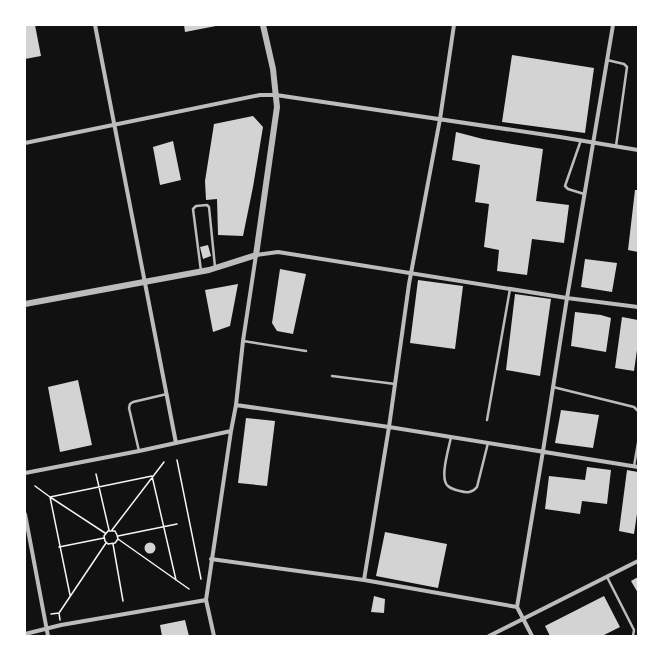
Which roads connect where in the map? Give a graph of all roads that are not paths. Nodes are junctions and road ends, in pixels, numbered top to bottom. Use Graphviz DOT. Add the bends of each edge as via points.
graph roads {
  1 [pos="95,25"];
  2 [pos="263,25"];
  3 [pos="454,25"];
  4 [pos="613,25"];
  5 [pos="607,60"];
  6 [pos="276,95"];
  7 [pos="440,119"];
  8 [pos="115,125"];
  9 [pos="581,140"];
  10 [pos="594,142"];
  11 [pos="25,143"];
  12 [pos="616,146"];
  13 [pos="638,150"];
  14 [pos="584,194"];
  15 [pos="256,255"];
  16 [pos="215,268"];
  17 [pos="201,271"];
  18 [pos="412,274"];
  19 [pos="145,282"];
  20 [pos="510,289"];
  21 [pos="567,298"];
  22 [pos="25,304"];
  23 [pos="638,307"];
  24 [pos="244,341"];
  25 [pos="306,351"];
  26 [pos="332,376"];
  27 [pos="395,384"];
  28 [pos="553,387"];
  29 [pos="167,394"];
  30 [pos="236,405"];
  31 [pos="638,411"];
  32 [pos="487,420"];
  33 [pos="389,427"];
  34 [pos="231,431"];
  35 [pos="451,437"];
  36 [pos="176,443"];
  37 [pos="488,443"];
  38 [pos="638,443"];
  39 [pos="139,451"];
  40 [pos="543,451"];
  41 [pos="636,467"];
  42 [pos="25,472"];
  43 [pos="25,514"];
  44 [pos="211,559"];
  45 [pos="638,562"];
  46 [pos="607,577"];
  47 [pos="364,580"];
  48 [pos="206,600"];
  49 [pos="517,607"];
  50 [pos="524,619"];
  51 [pos="47,630"];
  52 [pos="25,634"];
  53 [pos="48,636"];
  54 [pos="214,636"];
  55 [pos="489,636"];
  56 [pos="532,636"];
  57 [pos="633,636"];
  1 -- 8 [label="street"];
  2 -- 6 [label="street"];
  3 -- 7 [label="street"];
  4 -- 5 [label="street"];
  5 -- 10 [label="street"];
  5 -- 12 [label="lane" via="627,67"];
  6 -- 7 [label="street"];
  6 -- 8 [label="street" via="260,95"];
  6 -- 15 [label="street" via="275,124"];
  7 -- 9 [label="street"];
  7 -- 18 [label="street"];
  8 -- 11 [label="street"];
  8 -- 19 [label="street"];
  9 -- 10 [label="street"];
  9 -- 14 [label="lane" via="566,186"];
  10 -- 12 [label="street"];
  10 -- 14 [label="street"];
  12 -- 13 [label="street"];
  14 -- 21 [label="street"];
  15 -- 16 [label="street"];
  15 -- 18 [label="street" via="278,252"];
  15 -- 24 [label="street"];
  16 -- 17 [label="street"];
  16 -- 17 [label="lane" via="209,207 196,206 193,209"];
  17 -- 19 [label="street"];
  18 -- 20 [label="street"];
  18 -- 27 [label="street"];
  19 -- 22 [label="street"];
  19 -- 29 [label="street"];
  20 -- 21 [label="street"];
  20 -- 32 [label="lane"];
  21 -- 23 [label="street"];
  21 -- 28 [label="street"];
  24 -- 25 [label="lane"];
  24 -- 30 [label="street"];
  26 -- 27 [label="lane"];
  27 -- 33 [label="street"];
  28 -- 31 [label="lane"];
  28 -- 40 [label="street"];
  29 -- 36 [label="street"];
  29 -- 39 [label="lane" via="130,404"];
  30 -- 33 [label="street"];
  30 -- 34 [label="street"];
  33 -- 35 [label="street"];
  33 -- 47 [label="street"];
  34 -- 36 [label="street"];
  34 -- 44 [label="street"];
  35 -- 37 [label="street"];
  35 -- 37 [label="lane" via="444,473 445,481 449,487 467,493 477,487"];
  36 -- 39 [label="street"];
  37 -- 40 [label="street"];
  38 -- 41 [label="lane"];
  39 -- 42 [label="street"];
  40 -- 41 [label="street"];
  40 -- 49 [label="street"];
  43 -- 51 [label="street"];
  44 -- 47 [label="street"];
  44 -- 48 [label="street"];
  45 -- 46 [label="street"];
  46 -- 50 [label="street"];
  46 -- 57 [label="lane" via="634,630"];
  47 -- 49 [label="street"];
  48 -- 51 [label="street" via="62,625"];
  48 -- 54 [label="street"];
  49 -- 50 [label="street"];
  50 -- 55 [label="street"];
  50 -- 56 [label="street"];
  51 -- 52 [label="street"];
  51 -- 53 [label="street"];
}
